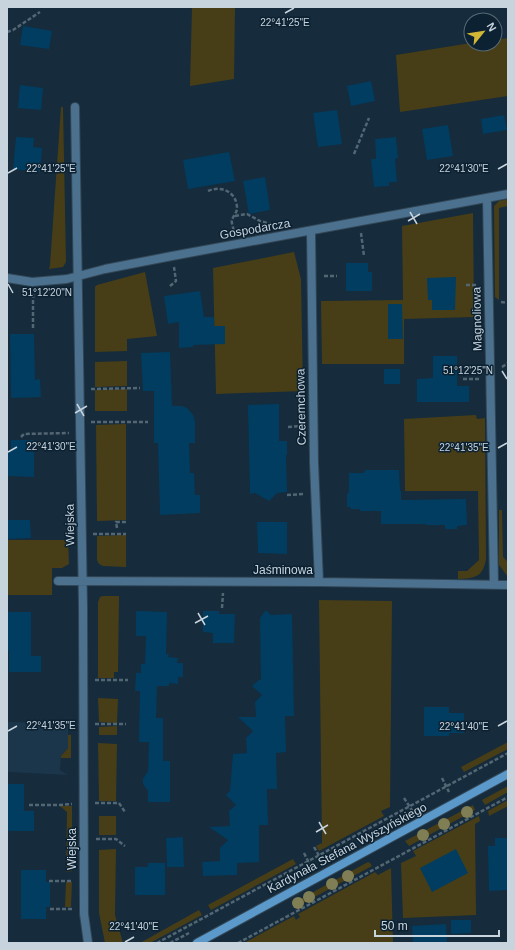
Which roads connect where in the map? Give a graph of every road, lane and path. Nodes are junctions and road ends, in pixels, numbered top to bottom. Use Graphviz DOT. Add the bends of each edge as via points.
graph roads {
  1 [pos="40,12"];
  2 [pos="7,32"];
  3 [pos="75,107"];
  4 [pos="369,118"];
  5 [pos="354,154"];
  6 [pos="208,191"];
  7 [pos="508,194"];
  8 [pos="487,198"];
  9 [pos="235,216"];
  10 [pos="359,222"];
  11 [pos="271,224"];
  12 [pos="311,231"];
  13 [pos="236,245"];
  14 [pos="172,256"];
  15 [pos="364,256"];
  16 [pos="78,276"];
  17 [pos="7,278"];
  18 [pos="32,282"];
  19 [pos="170,286"];
  20 [pos="33,330"];
  21 [pos="140,388"];
  22 [pos="90,389"];
  23 [pos="91,422"];
  24 [pos="148,422"];
  25 [pos="71,433"];
  26 [pos="21,436"];
  27 [pos="315,494"];
  28 [pos="287,495"];
  29 [pos="126,522"];
  30 [pos="117,528"];
  31 [pos="93,534"];
  32 [pos="126,534"];
  33 [pos="58,581"];
  34 [pos="82,581"];
  35 [pos="319,582"];
  36 [pos="494,584"];
  37 [pos="508,585"];
  38 [pos="94,680"];
  39 [pos="128,680"];
  40 [pos="94,724"];
  41 [pos="126,724"];
  42 [pos="508,753"];
  43 [pos="508,774"];
  44 [pos="442,778"];
  45 [pos="446,786"];
  46 [pos="450,792"];
  47 [pos="508,797"];
  48 [pos="404,798"];
  49 [pos="95,803"];
  50 [pos="74,804"];
  51 [pos="29,805"];
  52 [pos="409,806"];
  53 [pos="125,812"];
  54 [pos="413,812"];
  55 [pos="95,838"];
  56 [pos="125,846"];
  57 [pos="314,848"];
  58 [pos="304,853"];
  59 [pos="319,855"];
  60 [pos="308,861"];
  61 [pos="322,861"];
  62 [pos="311,867"];
  63 [pos="74,881"];
  64 [pos="49,882"];
  65 [pos="50,909"];
  66 [pos="74,909"];
  67 [pos="88,943"];
  68 [pos="157,943"];
  69 [pos="197,943"];
  70 [pos="238,943"];
  1 -- 2 [label="path"];
  3 -- 16 [label="street, Wiejska"];
  4 -- 5 [label="path"];
  6 -- 9 [label="path" via="222,188 229,192 235,199"];
  7 -- 8 [label="street, Gospodarcza"];
  8 -- 10 [label="street, Gospodarcza"];
  8 -- 36 [label="street, Magnoliowa"];
  9 -- 11 [label="path" via="247,214"];
  9 -- 13 [label="path" via="232,220"];
  10 -- 12 [label="street, Gospodarcza"];
  10 -- 15 [label="path"];
  12 -- 13 [label="street, Gospodarcza"];
  12 -- 27 [label="street, Czeremchowa"];
  13 -- 14 [label="street, Gospodarcza"];
  14 -- 16 [label="street, Gospodarcza"];
  14 -- 19 [label="path" via="176,281"];
  16 -- 18 [label="street, Gospodarcza"];
  16 -- 34 [label="street, Wiejska"];
  17 -- 18 [label="street, Gospodarcza"];
  18 -- 20 [label="path"];
  21 -- 22 [label="path"];
  23 -- 24 [label="path"];
  25 -- 26 [label="path"];
  27 -- 28 [label="path"];
  27 -- 35 [label="street, Czeremchowa"];
  29 -- 30 [label="path" via="116,522"];
  31 -- 32 [label="path"];
  33 -- 34 [label="street, Jaśminowa"];
  34 -- 35 [label="street, Jaśminowa"];
  34 -- 67 [label="street, Wiejska" via="84,914"];
  35 -- 36 [label="street, Jaśminowa"];
  36 -- 37 [label="street, Jaśminowa"];
  38 -- 39 [label="path"];
  40 -- 41 [label="path"];
  42 -- 45 [label="path"];
  43 -- 69 [label="street, Kardynała Stefana Wyszyńskiego"];
  44 -- 45 [label="path"];
  45 -- 46 [label="path"];
  45 -- 52 [label="path"];
  47 -- 70 [label="path"];
  48 -- 52 [label="path"];
  49 -- 53 [label="path" via="119,803"];
  50 -- 51 [label="path"];
  52 -- 54 [label="path"];
  52 -- 59 [label="path"];
  55 -- 56 [label="path" via="116,839"];
  57 -- 59 [label="path"];
  58 -- 60 [label="path"];
  59 -- 60 [label="path"];
  59 -- 61 [label="path"];
  60 -- 62 [label="path"];
  60 -- 68 [label="path"];
  63 -- 64 [label="path"];
  65 -- 66 [label="path"];
}
